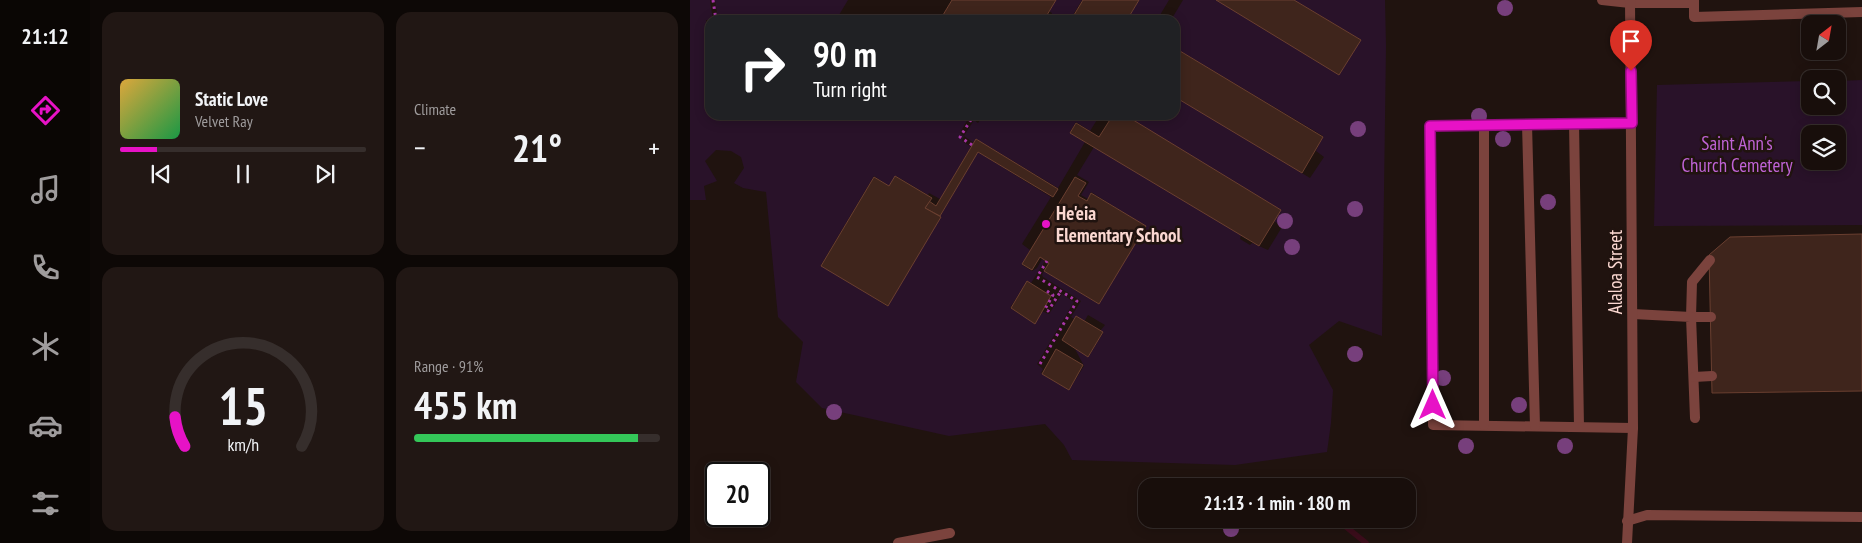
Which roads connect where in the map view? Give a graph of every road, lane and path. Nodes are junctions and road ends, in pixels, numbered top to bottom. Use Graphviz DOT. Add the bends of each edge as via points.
graph roads {
  1 [pos="713,0"];
  2 [pos="1602,0"];
  3 [pos="1630,1"];
  4 [pos="1694,2"];
  5 [pos="1862,12"];
  6 [pos="715,15"];
  7 [pos="971,120"];
  8 [pos="1574,123"];
  9 [pos="1632,123"];
  10 [pos="1484,124"];
  11 [pos="1527,124"];
  12 [pos="972,145"];
  13 [pos="1710,260"];
  14 [pos="1047,261"];
  15 [pos="1047,291"];
  16 [pos="1061,291"];
  17 [pos="1633,314"];
  18 [pos="1691,317"];
  19 [pos="1711,318"];
  20 [pos="1040,364"];
  21 [pos="1712,376"];
  22 [pos="1694,377"];
  23 [pos="1695,418"];
  24 [pos="1484,425"];
  25 [pos="1535,426"];
  26 [pos="1579,427"];
  27 [pos="1634,428"];
  28 [pos="1862,517"];
  29 [pos="1627,521"];
  30 [pos="950,533"];
  31 [pos="898,543"];
  32 [pos="1627,543"];
  1 -- 6 [label="path"];
  2 -- 3 [label="street"];
  3 -- 4 [label="street"];
  3 -- 9 [label="street, Alaloa Street"];
  4 -- 5 [label="street" via="1694,18"];
  7 -- 12 [label="path" via="960,137"];
  8 -- 9 [label="street"];
  8 -- 11 [label="street"];
  8 -- 26 [label="street"];
  9 -- 17 [label="street, Alaloa Street"];
  10 -- 11 [label="street"];
  10 -- 24 [label="street"];
  10 -- 24 [label="street" via="1430,126 1433,425"];
  11 -- 25 [label="street"];
  13 -- 18 [label="street" via="1692,282"];
  14 -- 16 [label="path" via="1037,277"];
  15 -- 16 [label="path" via="1053,295 1045,309 1048,311"];
  16 -- 20 [label="path" via="1077,301"];
  17 -- 18 [label="street"];
  17 -- 27 [label="street, Alaloa Street"];
  18 -- 19 [label="street"];
  18 -- 22 [label="street"];
  21 -- 22 [label="street"];
  22 -- 23 [label="street"];
  24 -- 25 [label="street"];
  25 -- 26 [label="street"];
  26 -- 27 [label="street"];
  27 -- 29 [label="street, Alaloa Street"];
  28 -- 29 [label="street" via="1647,515"];
  29 -- 32 [label="street, Alaloa Street"];
  30 -- 31 [label="street"];
}
